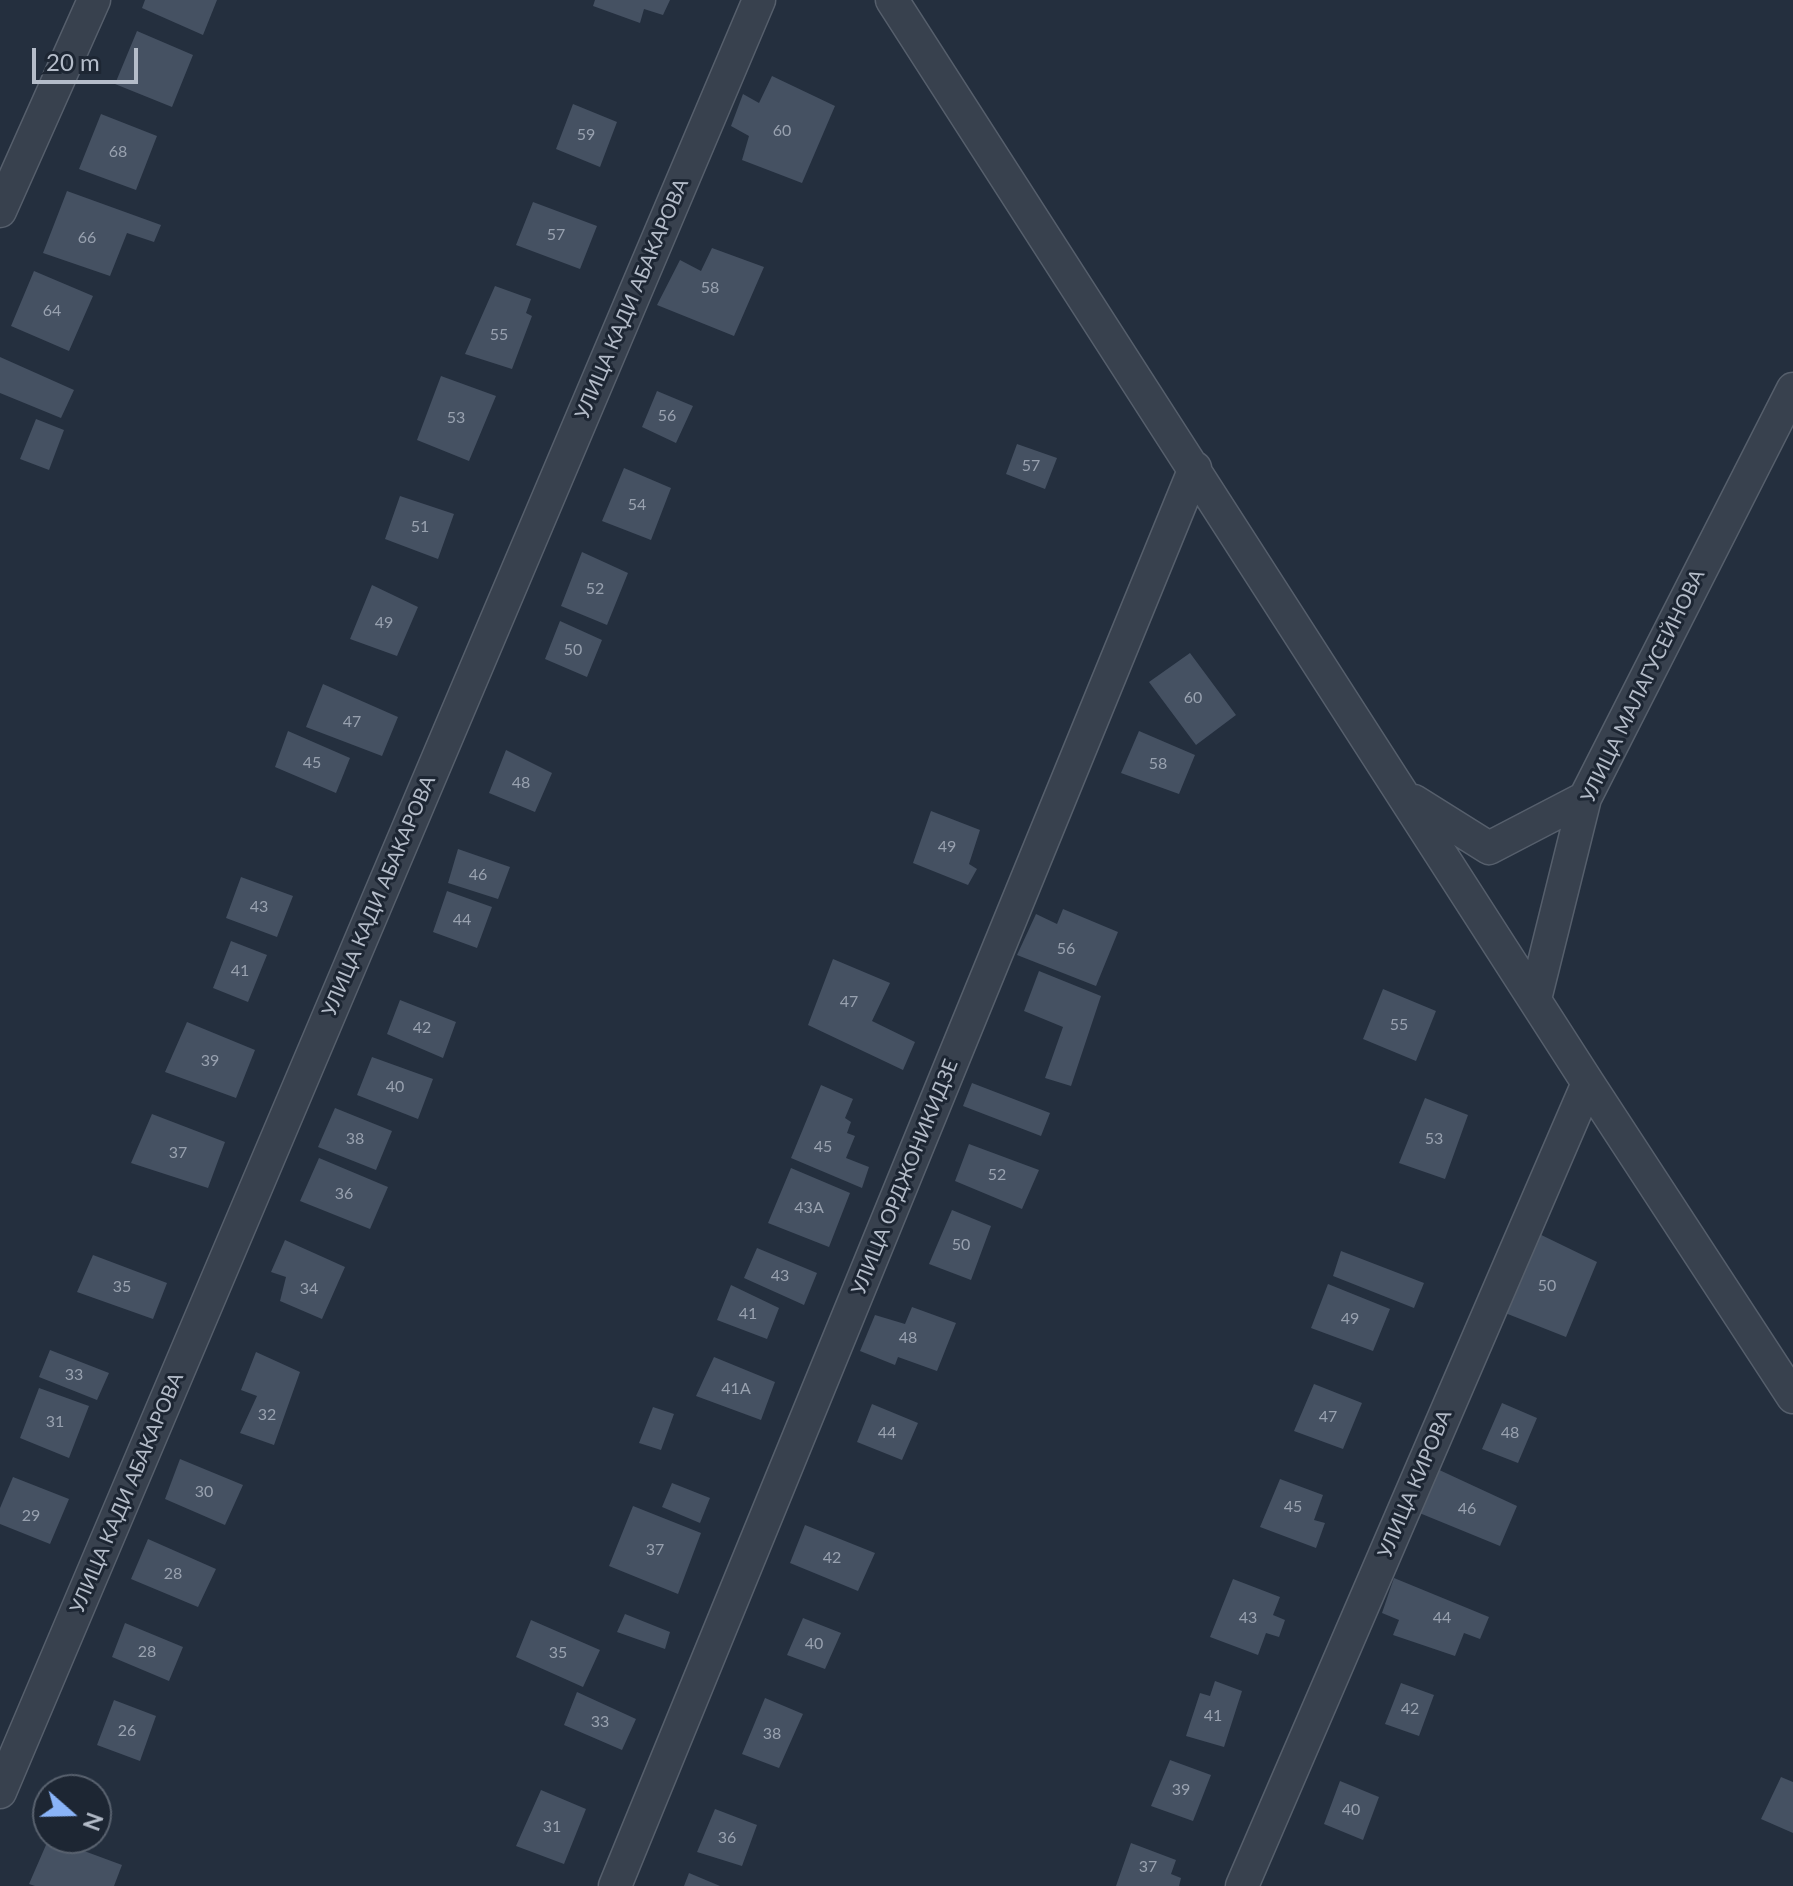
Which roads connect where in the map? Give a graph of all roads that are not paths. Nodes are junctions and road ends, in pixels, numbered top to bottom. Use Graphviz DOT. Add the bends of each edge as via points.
graph roads {
  1 [pos="94,0"];
  2 [pos="759,0"];
  3 [pos="892,0"];
  4 [pos="0,211"];
  5 [pos="1793,389"];
  6 [pos="1195,468"];
  7 [pos="1406,796"];
  8 [pos="1585,798"];
  9 [pos="1535,999"];
  10 [pos="1588,1083"];
  11 [pos="1793,1397"];
  12 [pos="0,1792"];
  13 [pos="615,1886"];
  14 [pos="1242,1886"];
  1 -- 4 [label="street"];
  2 -- 12 [label="street, УЛИЦА КАДИ АБАКАРОВА"];
  3 -- 6 [label="street"];
  5 -- 8 [label="street, УЛИЦА МАЛАГУСЕЙНОВА"];
  6 -- 7 [label="street"];
  6 -- 13 [label="street, УЛИЦА ОРДЖОНИКИДЗЕ"];
  7 -- 8 [label="street" via="1489,848"];
  7 -- 9 [label="street"];
  8 -- 9 [label="street, УЛИЦА МАЛАГУСЕЙНОВА"];
  9 -- 10 [label="street"];
  10 -- 11 [label="street"];
  10 -- 14 [label="street, УЛИЦА КИРОВА"];
}
